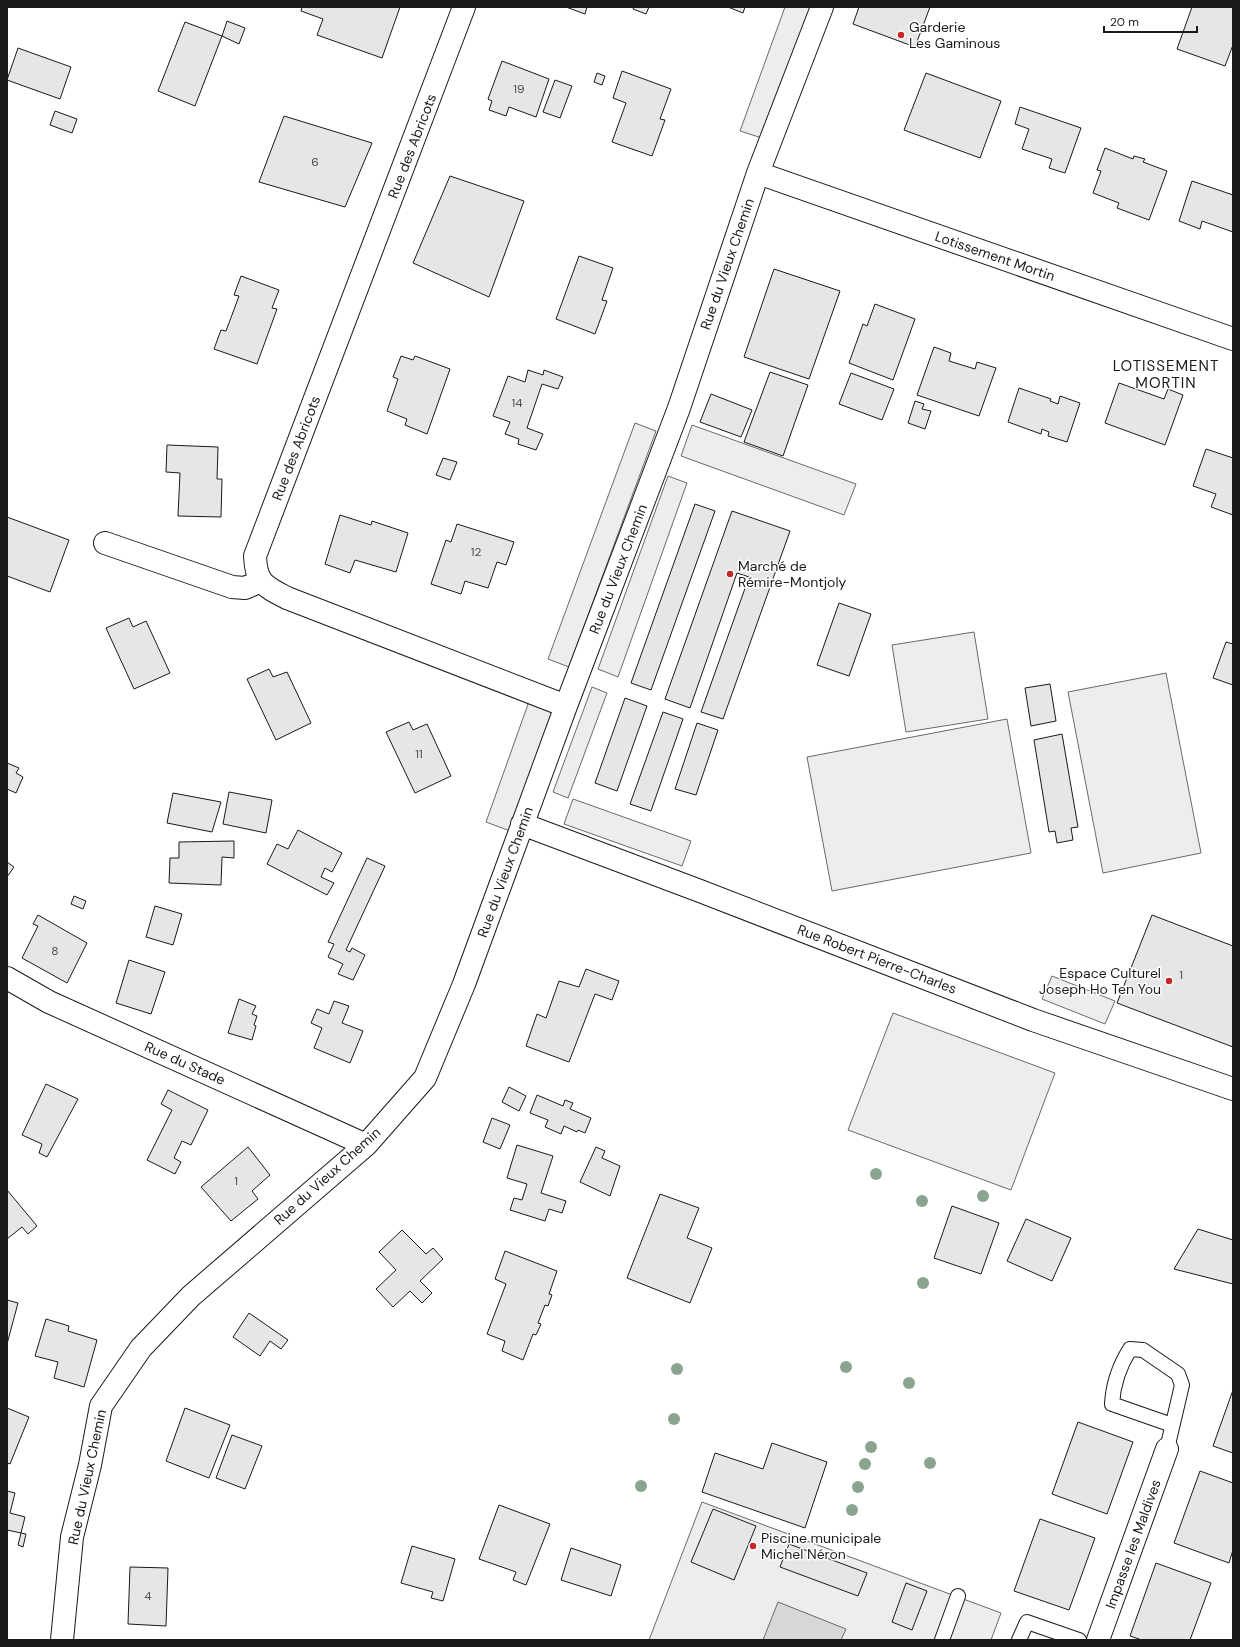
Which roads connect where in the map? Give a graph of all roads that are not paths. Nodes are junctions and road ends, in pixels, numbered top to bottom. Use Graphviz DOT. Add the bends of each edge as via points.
graph roads {
  1 [pos="464,7"];
  2 [pos="822,7"];
  3 [pos="758,173"];
  4 [pos="1233,339"];
  5 [pos="105,543"];
  6 [pos="261,581"];
  7 [pos="566,706"];
  8 [pos="522,824"];
  9 [pos="7,978"];
  10 [pos="1233,1089"];
  11 [pos="366,1145"];
  12 [pos="1172,1425"];
  13 [pos="1168,1449"];
  14 [pos="958,1596"];
  15 [pos="62,1640"];
  16 [pos="942,1640"];
  17 [pos="1019,1640"];
  18 [pos="1078,1640"];
  19 [pos="1098,1640"];
  1 -- 6 [label="street, Rue des Abricots" via="255,556 256,571"];
  2 -- 3 [label="street, Rue du Vieux Chemin"];
  3 -- 4 [label="street, Lotissement Mortin"];
  3 -- 7 [label="street, Rue du Vieux Chemin" via="679,408"];
  5 -- 6 [label="street" via="232,586 244,588"];
  6 -- 7 [label="street" via="287,598"];
  7 -- 8 [label="street, Rue du Vieux Chemin"];
  8 -- 10 [label="street, Rue Robert Pierre-Charles" via="1033,1020"];
  8 -- 11 [label="street, Rue du Vieux Chemin" via="464,984 425,1078"];
  9 -- 11 [label="street, Rue du Stade" via="49,1002"];
  11 -- 15 [label="street, Rue du Vieux Chemin" via="191,1296 141,1348 100,1406 90,1465 72,1537"];
  12 -- 12 [label="lane" via="1182,1385 1178,1374 1143,1350 1130,1349 1112,1391 1112,1404"];
  12 -- 13 [label="lane"];
  13 -- 19 [label="street, Impasse les Maldives"];
  14 -- 16 [label="lane"];
  17 -- 18 [label="lane" via="1027,1622"];
}
